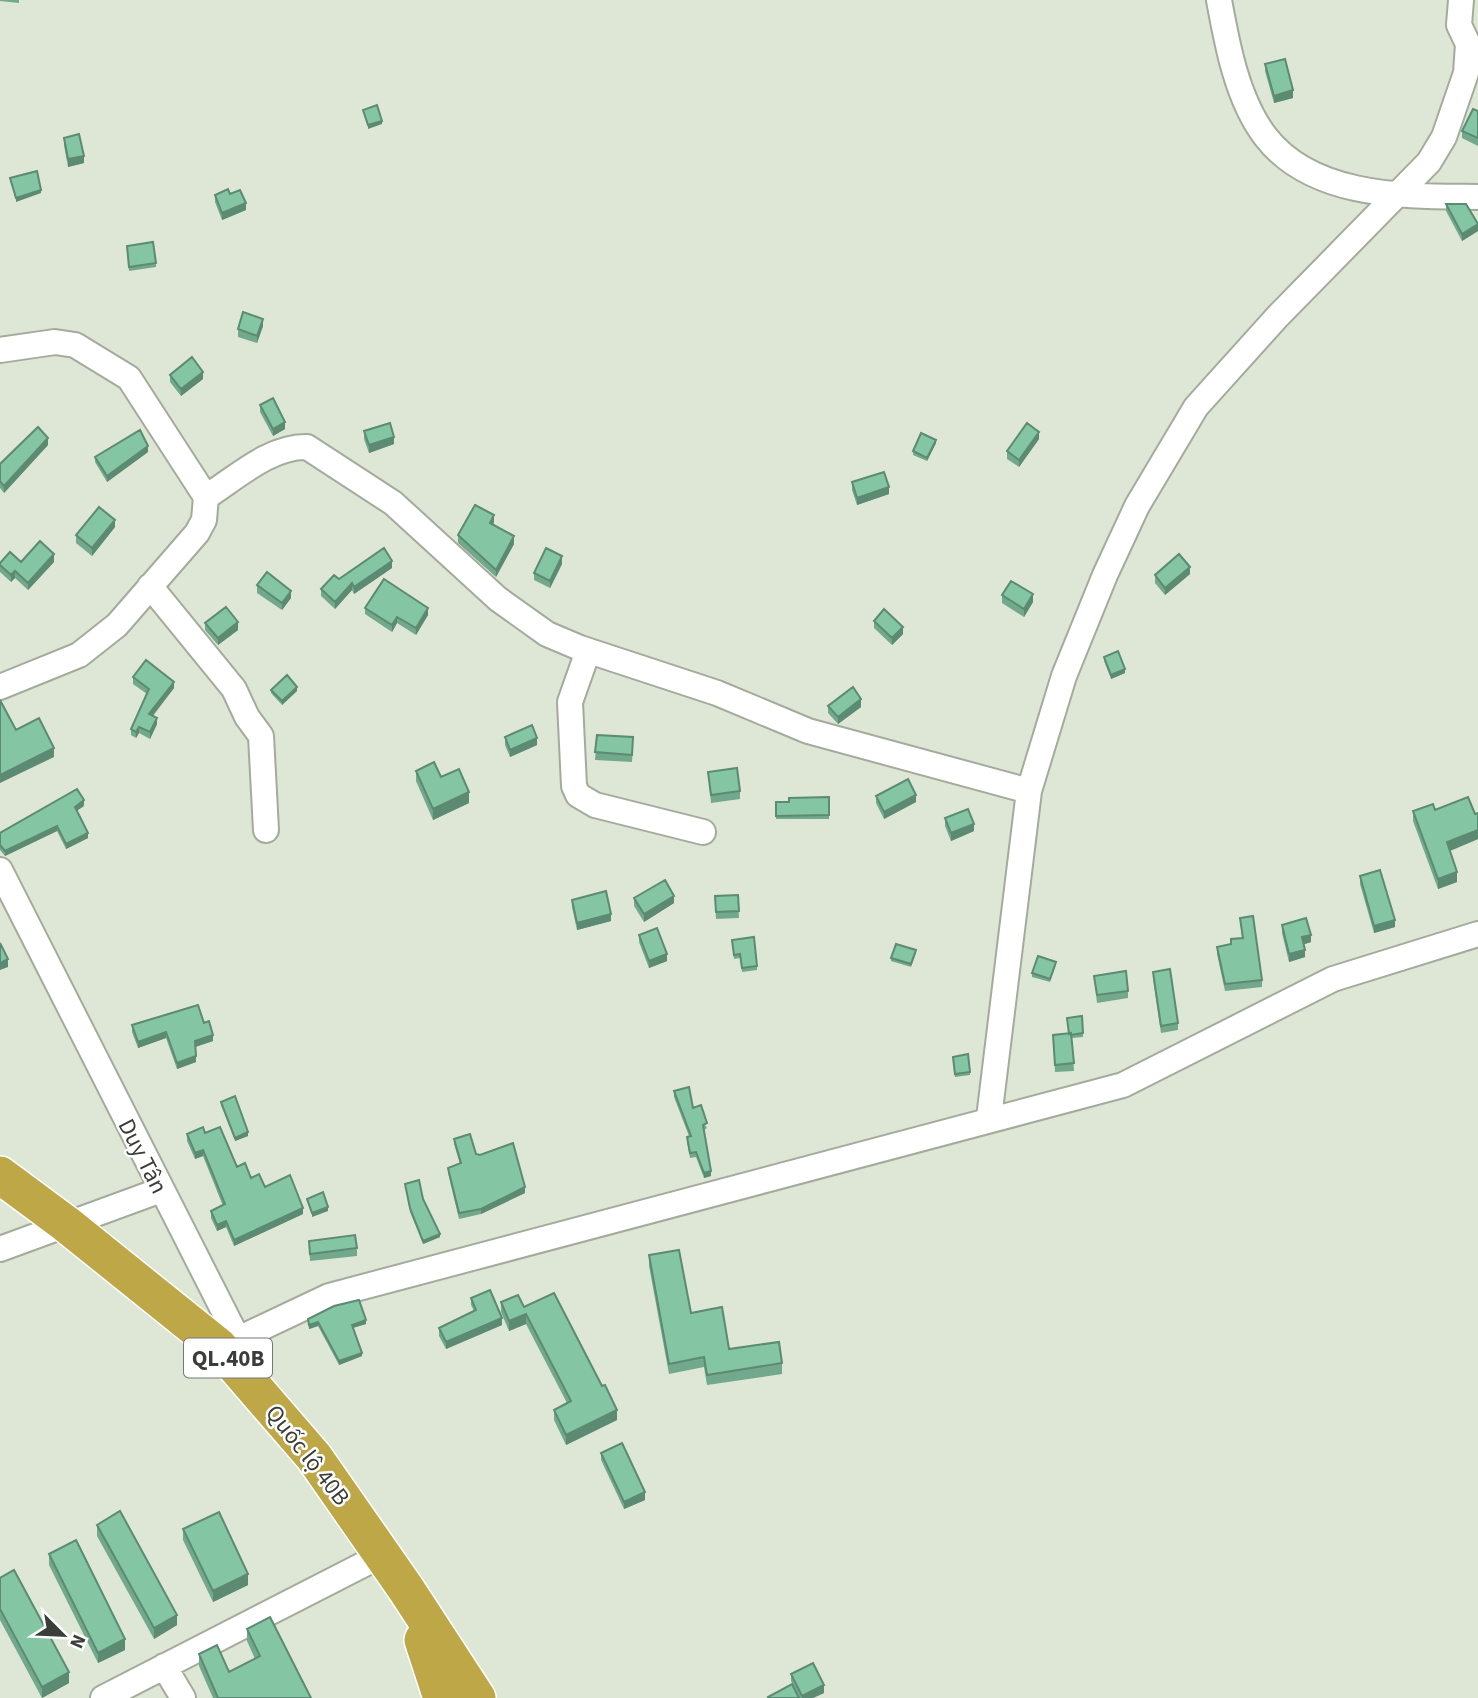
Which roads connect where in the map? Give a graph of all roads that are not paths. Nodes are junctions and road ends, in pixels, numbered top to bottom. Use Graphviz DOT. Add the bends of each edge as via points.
graph roads {
  1 [pos="1219,0"];
  2 [pos="1461,0"];
  3 [pos="1397,196"];
  4 [pos="1478,197"];
  5 [pos="0,350"];
  6 [pos="206,497"];
  7 [pos="150,586"];
  8 [pos="588,651"];
  9 [pos="0,687"];
  10 [pos="1029,791"];
  11 [pos="266,830"];
  12 [pos="703,832"];
  13 [pos="0,870"];
  14 [pos="1478,934"];
  15 [pos="989,1118"];
  16 [pos="0,1175"];
  17 [pos="161,1190"];
  18 [pos="66,1224"];
  19 [pos="0,1249"];
  20 [pos="236,1340"];
  21 [pos="297,1436"];
  22 [pos="382,1555"];
  23 [pos="407,1589"];
  24 [pos="164,1666"];
  25 [pos="103,1698"];
  26 [pos="183,1698"];
  27 [pos="442,1698"];
  28 [pos="477,1698"];
  1 -- 3 [label="street" via="1241,86 1265,136 1283,153 1332,181"];
  2 -- 3 [label="street" via="1459,25 1468,44 1459,98 1429,162"];
  3 -- 4 [label="street"];
  3 -- 10 [label="street" via="1214,387 1169,449 1137,506 1084,625"];
  5 -- 6 [label="street" via="55,342 75,345 114,367 137,390"];
  6 -- 7 [label="street" via="204,520 197,533"];
  6 -- 8 [label="street" via="276,452 307,447 393,503 533,626"];
  7 -- 9 [label="street" via="117,625 79,655"];
  7 -- 11 [label="street" via="234,689 261,736"];
  8 -- 10 [label="street" via="717,693 808,731"];
  8 -- 12 [label="street" via="570,702 578,795 595,805"];
  10 -- 15 [label="street"];
  13 -- 17 [label="street, Duy Tân"];
  14 -- 15 [label="street" via="1333,979 1122,1084"];
  15 -- 20 [label="street" via="330,1296"];
  16 -- 18 [label="highway, Quốc lộ 40B / QL.40B"];
  17 -- 18 [label="street"];
  17 -- 20 [label="street, Duy Tân"];
  18 -- 19 [label="street"];
  18 -- 21 [label="highway, Quốc lộ 40B / QL.40B" via="219,1347"];
  20 -- 21 [label="street, Duy Tân"];
  21 -- 22 [label="highway, Quốc lộ 40B / QL.40B"];
  22 -- 23 [label="highway, Quốc lộ 40B / QL.40B"];
  22 -- 24 [label="street"];
  23 -- 27 [label="highway, Quốc lộ 40B / QL.40B"];
  23 -- 28 [label="highway, Quốc lộ 40B / QL.40B"];
  24 -- 25 [label="street"];
  24 -- 26 [label="street"];
}
